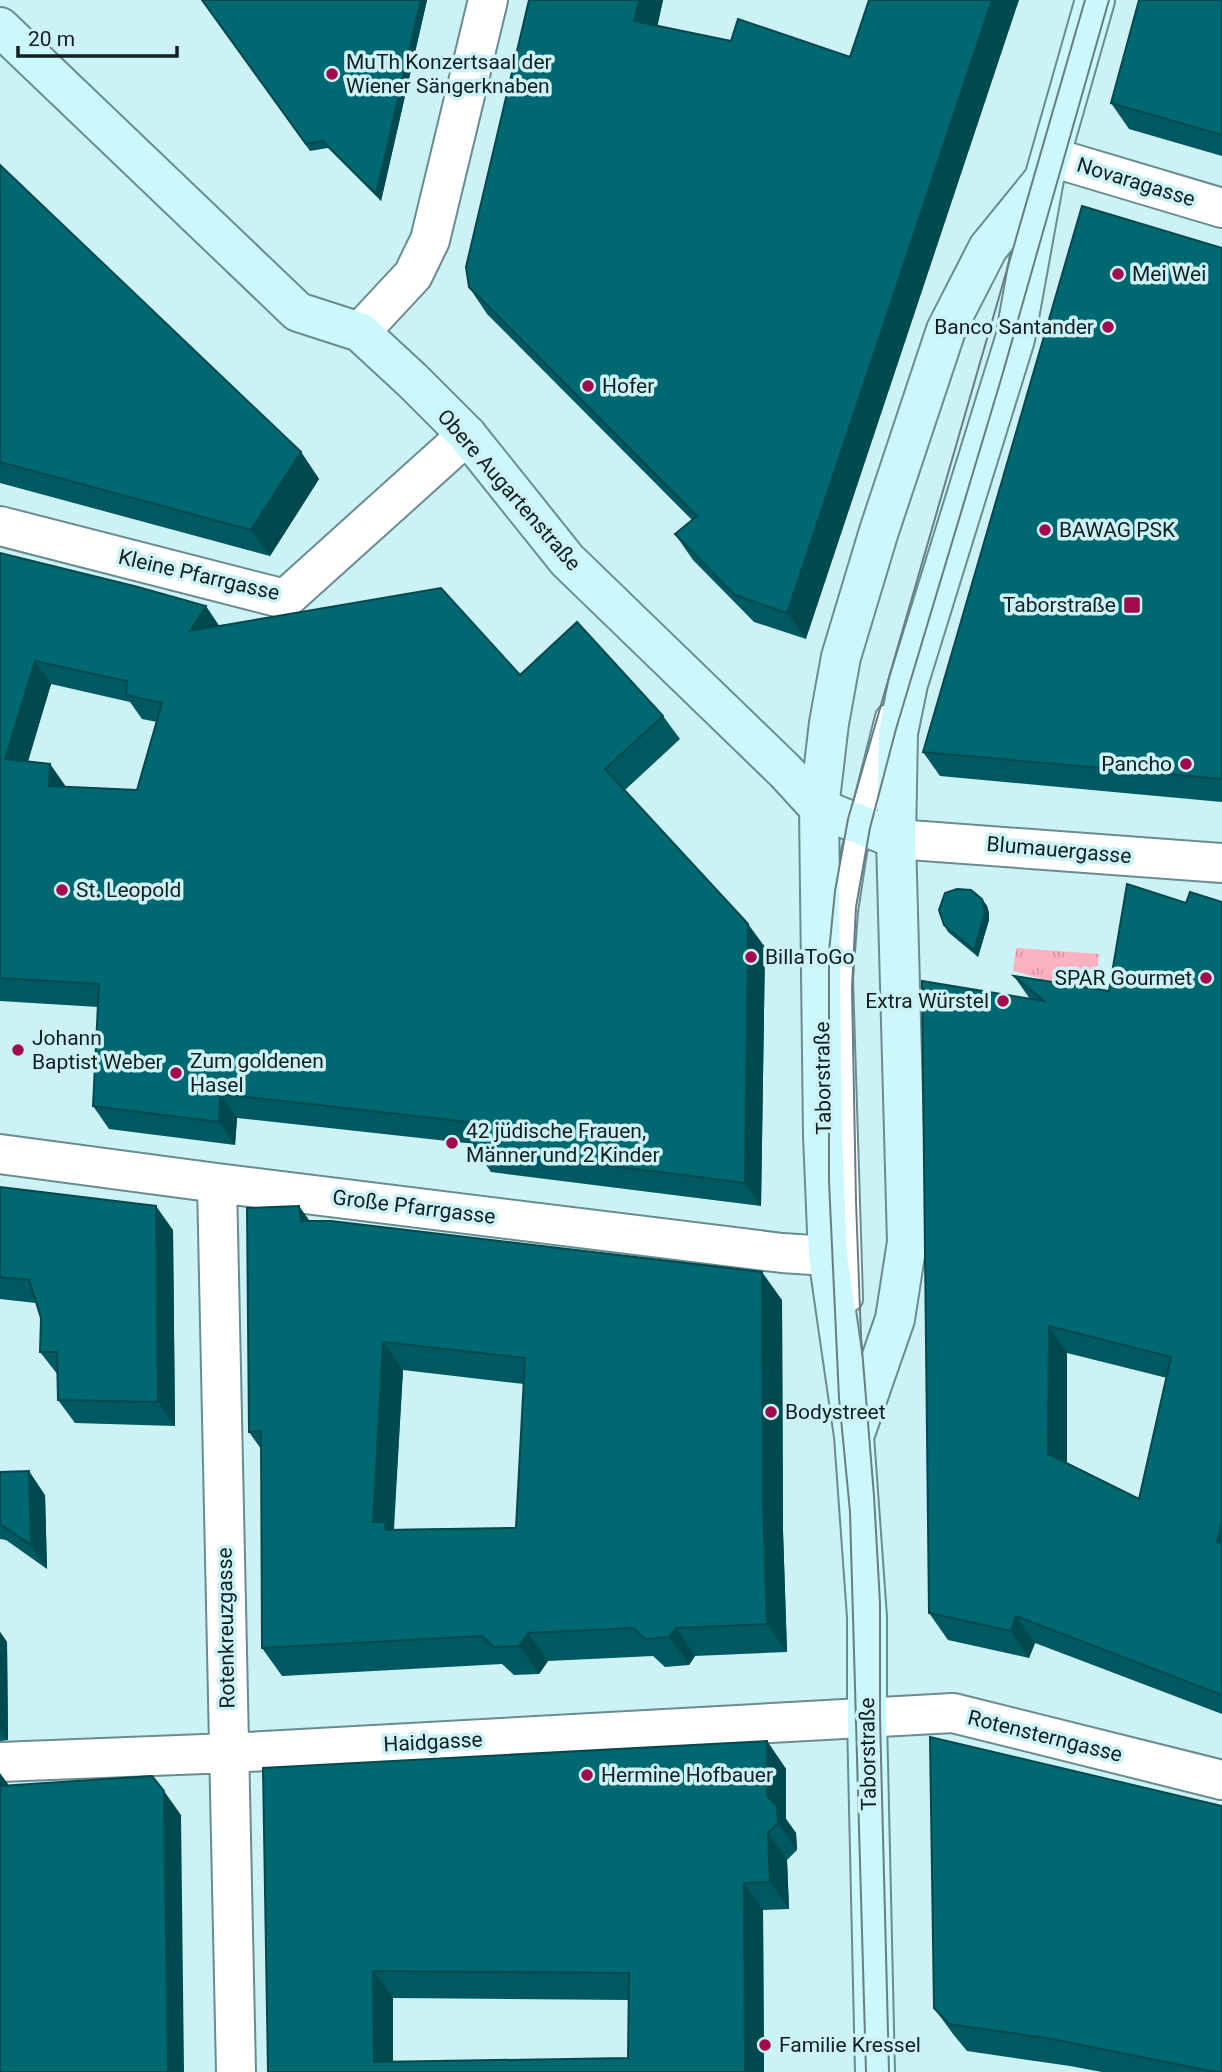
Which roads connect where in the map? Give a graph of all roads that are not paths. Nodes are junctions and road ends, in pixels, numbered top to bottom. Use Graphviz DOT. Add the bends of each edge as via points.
graph roads {
  1 [pos="488,0"];
  2 [pos="1095,0"];
  3 [pos="0,27"];
  4 [pos="1048,168"];
  5 [pos="1222,208"];
  6 [pos="360,332"];
  7 [pos="467,435"];
  8 [pos="0,526"];
  9 [pos="819,808"];
  10 [pos="859,824"];
  11 [pos="896,839"];
  12 [pos="1222,863"];
  13 [pos="0,1154"];
  14 [pos="217,1183"];
  15 [pos="828,1256"];
  16 [pos="854,1436"];
  17 [pos="867,1719"];
  18 [pos="229,1753"];
  19 [pos="0,1762"];
  20 [pos="1222,1780"];
  21 [pos="236,2072"];
  22 [pos="876,2072"];
  1 -- 6 [label="street" via="430,240 413,275"];
  2 -- 4 [label="main road, Taborstraße"];
  3 -- 6 [label="main road, Obere Augartenstraße" via="298,312"];
  4 -- 5 [label="street, Novaragasse"];
  4 -- 9 [label="main road, Taborstraße" via="988,248 946,330 841,657"];
  4 -- 10 [label="lane, Taborstraße"];
  4 -- 11 [label="main road, Taborstraße" via="1015,339 908,684 898,733"];
  6 -- 7 [label="main road, Obere Augartenstraße"];
  7 -- 8 [label="street, Kleine Pfarrgasse" via="285,599"];
  7 -- 9 [label="main road, Obere Augartenstraße" via="567,560"];
  9 -- 10 [label="main road, Obere Augartenstraße"];
  9 -- 15 [label="main road, Taborstraße"];
  10 -- 11 [label="main road, Obere Augartenstraße"];
  10 -- 16 [label="lane, Taborstraße" via="840,979"];
  11 -- 12 [label="street, Blumauergasse"];
  11 -- 16 [label="main road, Taborstraße" via="907,1242 895,1320"];
  13 -- 14 [label="street, Große Pfarrgasse"];
  14 -- 15 [label="street, Große Pfarrgasse"];
  14 -- 18 [label="street, Rotenkreuzgasse"];
  15 -- 16 [label="main road, Taborstraße"];
  16 -- 17 [label="main road, Taborstraße" via="867,1618"];
  17 -- 18 [label="street, Haidgasse"];
  17 -- 20 [label="street, Rotensterngasse" via="953,1713"];
  17 -- 22 [label="main road, Taborstraße"];
  18 -- 19 [label="street, Haidgasse"];
  18 -- 21 [label="street, Rotenkreuzgasse"];
}
